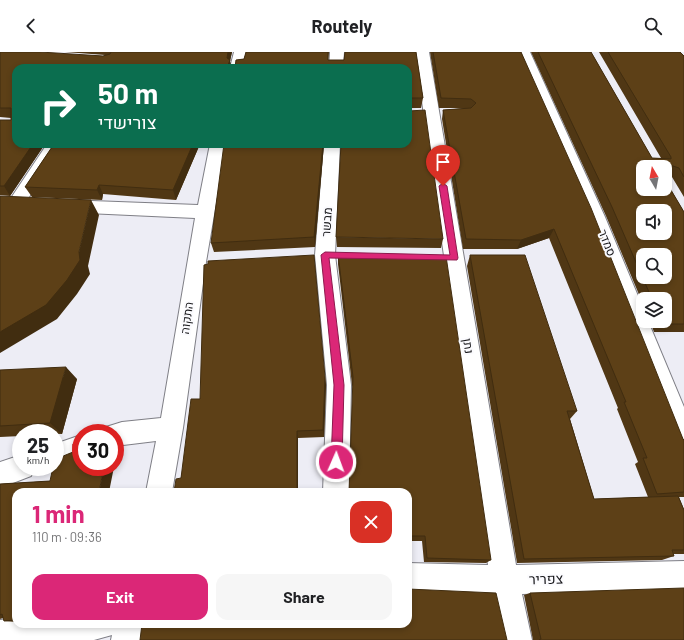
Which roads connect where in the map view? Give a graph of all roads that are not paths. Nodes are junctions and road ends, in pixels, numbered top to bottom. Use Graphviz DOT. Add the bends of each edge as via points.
graph roads {
  1 [pos="241,52"];
  2 [pos="337,52"];
  3 [pos="422,52"];
  4 [pos="523,52"];
  5 [pos="238,64"];
  6 [pos="336,64"];
  7 [pos="53,148"];
  8 [pos="217,148"];
  9 [pos="332,148"];
  10 [pos="24,204"];
  11 [pos="206,212"];
  12 [pos="171,428"];
  13 [pos="124,433"];
  14 [pos="684,437"];
  15 [pos="12,471"];
  16 [pos="0,475"];
  17 [pos="160,488"];
  18 [pos="336,488"];
  19 [pos="684,574"];
  20 [pos="412,577"];
  21 [pos="504,580"];
  22 [pos="69,628"];
  23 [pos="128,628"];
  24 [pos="0,636"];
  25 [pos="126,640"];
  26 [pos="517,640"];
  1 -- 5 [label="street"];
  2 -- 6 [label="street"];
  3 -- 21 [label="street, נתן"];
  4 -- 14 [label="street, סמדר" via="596,217"];
  7 -- 10 [label="street"];
  8 -- 11 [label="street, התקוה"];
  9 -- 18 [label="street, מבשר" via="325,255 339,385"];
  10 -- 11 [label="street"];
  11 -- 12 [label="street, התקוה" via="203,262"];
  12 -- 13 [label="street"];
  12 -- 17 [label="street, התקוה"];
  15 -- 16 [label="street"];
  19 -- 21 [label="street, צפריר"];
  20 -- 21 [label="street, צפריר"];
  21 -- 26 [label="street, נתן"];
  22 -- 24 [label="street"];
  23 -- 25 [label="street"];
}
